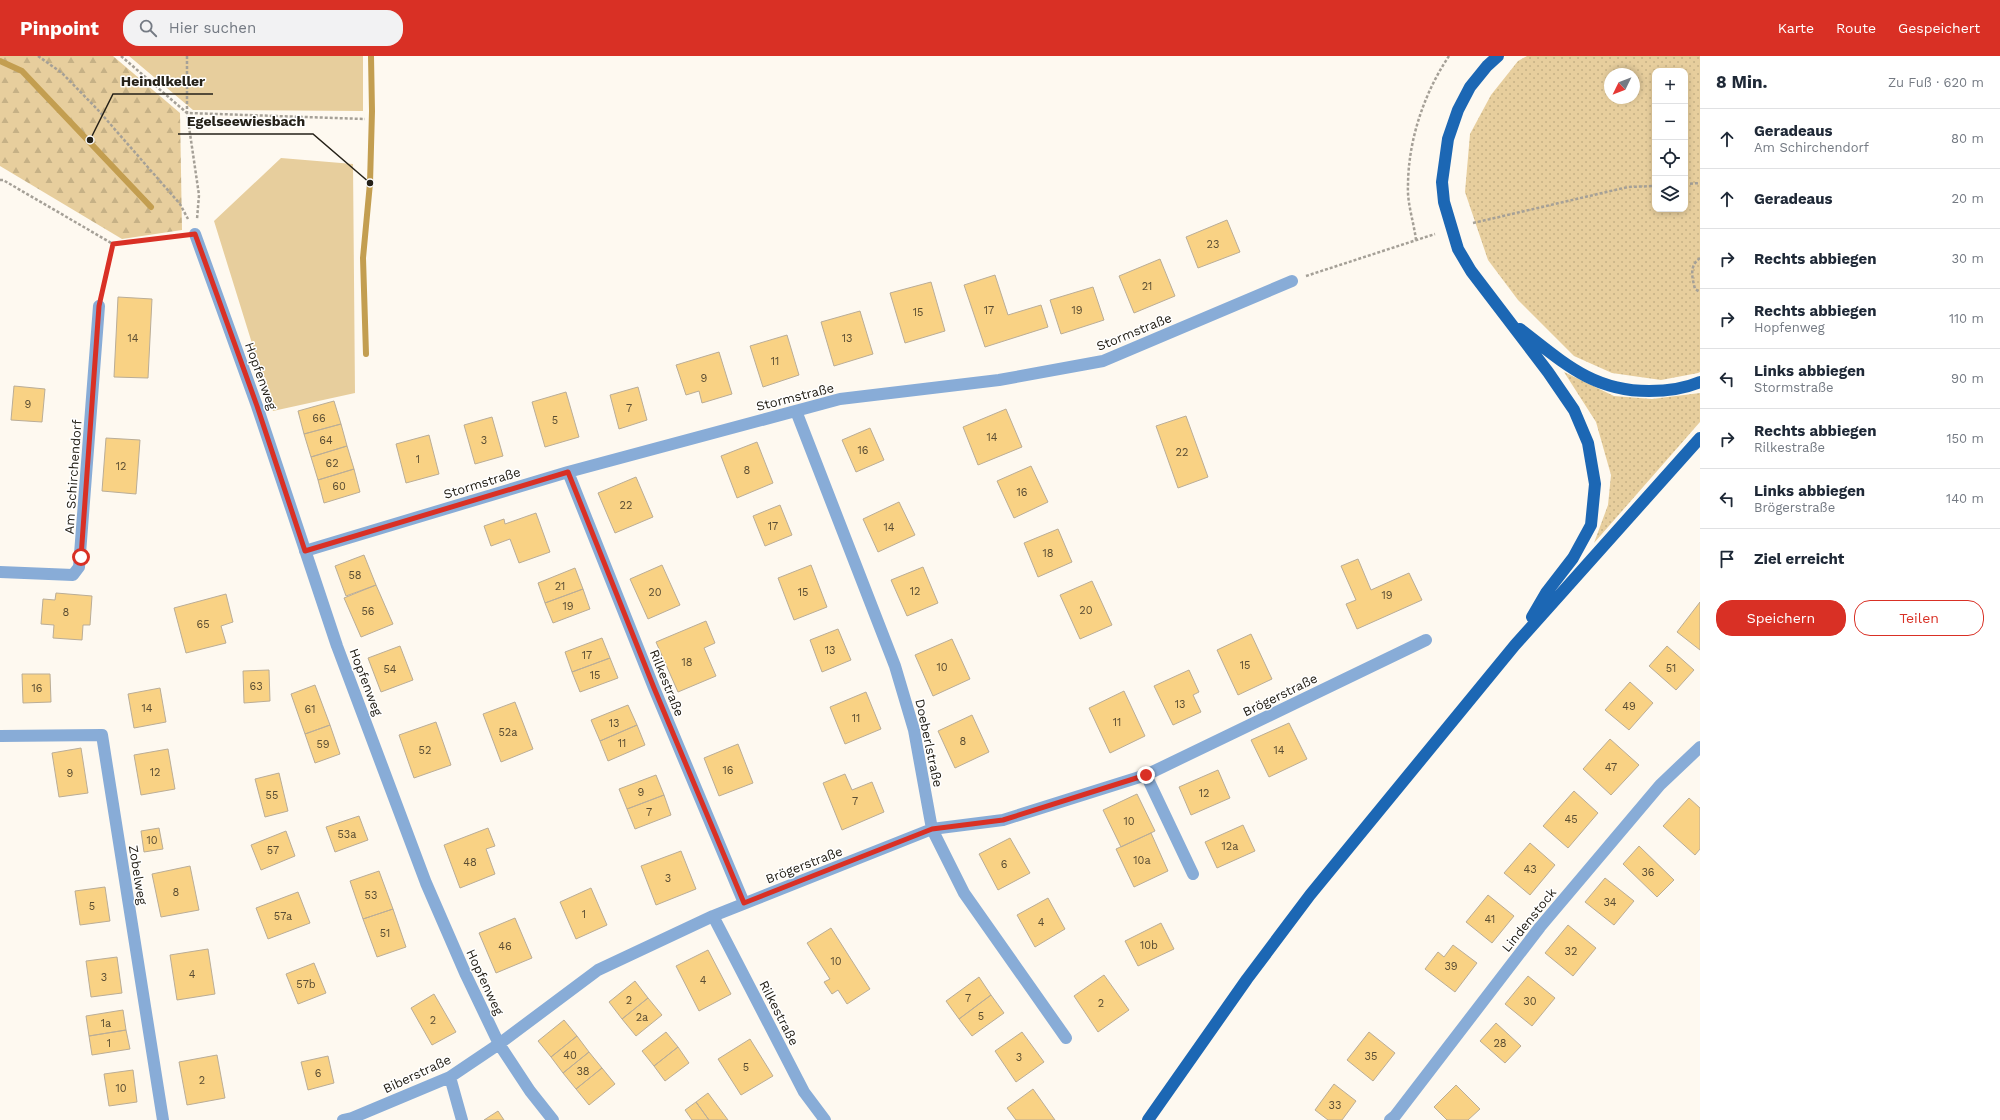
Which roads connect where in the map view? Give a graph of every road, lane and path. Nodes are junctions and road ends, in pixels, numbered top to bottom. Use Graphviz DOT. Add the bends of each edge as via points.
graph roads {
  1 [pos="38,56"];
  2 [pos="121,56"];
  3 [pos="187,56"];
  4 [pos="1449,56"];
  5 [pos="1498,56"];
  6 [pos="187,113"];
  7 [pos="365,119"];
  8 [pos="0,180"];
  9 [pos="1700,183"];
  10 [pos="1688,184"];
  11 [pos="1652,186"];
  12 [pos="1473,223"];
  13 [pos="195,234"];
  14 [pos="1435,234"];
  15 [pos="1416,240"];
  16 [pos="113,244"];
  17 [pos="1700,258"];
  18 [pos="1292,281"];
  19 [pos="1700,292"];
  20 [pos="99,306"];
  21 [pos="1506,318"];
  22 [pos="1700,382"];
  23 [pos="796,411"];
  24 [pos="1700,438"];
  25 [pos="568,472"];
  26 [pos="305,551"];
  27 [pos="0,572"];
  28 [pos="1426,640"];
  29 [pos="1515,645"];
  30 [pos="0,736"];
  31 [pos="1700,747"];
  32 [pos="1146,775"];
  33 [pos="932,829"];
  34 [pos="1193,874"];
  35 [pos="744,903"];
  36 [pos="713,916"];
  37 [pos="1066,1038"];
  38 [pos="499,1044"];
  39 [pos="450,1077"];
  40 [pos="1395,1119"];
  41 [pos="163,1120"];
  42 [pos="343,1120"];
  43 [pos="462,1120"];
  44 [pos="553,1120"];
  45 [pos="825,1120"];
  46 [pos="1148,1120"];
  1 -- 13 [label="path" via="62,73 98,110 180,204"];
  2 -- 6 [label="path"];
  3 -- 6 [label="path"];
  4 -- 15 [label="path" via="1434,78 1413,138 1408,187"];
  5 -- 21 [label="main road" via="1470,87 1458,110 1448,139 1442,182 1444,202 1458,249 1474,276"];
  6 -- 7 [label="path"];
  6 -- 13 [label="path" via="199,195"];
  8 -- 16 [label="path"];
  9 -- 10 [label="path"];
  11 -- 12 [label="path" via="1628,187"];
  13 -- 16 [label="path"];
  13 -- 26 [label="street, Hopfenweg" via="257,406"];
  14 -- 15 [label="path"];
  15 -- 18 [label="path"];
  16 -- 20 [label="path"];
  17 -- 19 [label="path" via="1695,262 1691,274 1695,289"];
  18 -- 23 [label="street, Stormstraße" via="1103,361 999,380 840,399"];
  20 -- 27 [label="street, Am Schirchendorf" via="80,567 73,574"];
  21 -- 22 [label="main road" via="1581,374 1604,385 1630,391 1661,391 1688,387"];
  21 -- 29 [label="main road" via="1574,410 1588,444 1595,484 1591,525 1573,558 1546,593"];
  23 -- 25 [label="street, Stormstraße"];
  23 -- 33 [label="street, Doeberlstraße" via="895,666 914,730"];
  24 -- 29 [label="main road"];
  25 -- 26 [label="street, Stormstraße"];
  25 -- 35 [label="street, Rilkestraße" via="654,688"];
  26 -- 38 [label="street, Hopfenweg" via="337,646 426,883"];
  28 -- 32 [label="street, Brögerstraße"];
  29 -- 46 [label="main road" via="1310,895 1247,979"];
  30 -- 41 [label="street, Zobelweg" via="102,735"];
  31 -- 40 [label="street, Lindenstock" via="1660,785 1540,927"];
  32 -- 33 [label="street, Brögerstraße" via="1003,820"];
  32 -- 34 [label="street"];
  33 -- 35 [label="street, Brögerstraße"];
  33 -- 37 [label="street, Doeberlstraße" via="964,893"];
  35 -- 36 [label="street, Brögerstraße"];
  36 -- 38 [label="street, Brögerstraße" via="598,970"];
  36 -- 45 [label="street, Rilkestraße" via="804,1092"];
  38 -- 39 [label="street, Biberstraße"];
  38 -- 44 [label="street, Hopfenweg"];
  39 -- 42 [label="street, Biberstraße"];
  39 -- 43 [label="street"];
}
